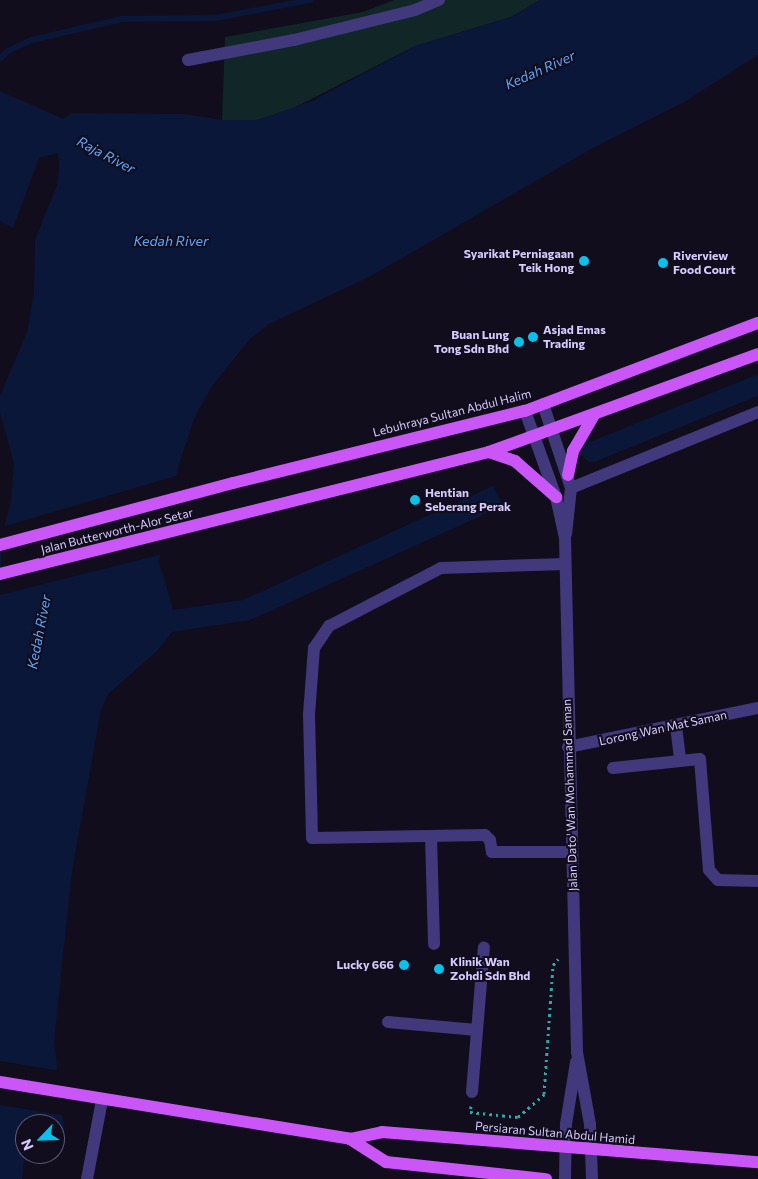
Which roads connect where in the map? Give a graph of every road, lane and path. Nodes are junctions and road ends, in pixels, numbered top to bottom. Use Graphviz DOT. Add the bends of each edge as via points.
graph roads {
  1 [pos="439,0"];
  2 [pos="188,60"];
  3 [pos="758,323"];
  4 [pos="758,354"];
  5 [pos="544,404"];
  6 [pos="525,411"];
  7 [pos="758,412"];
  8 [pos="594,416"];
  9 [pos="552,431"];
  10 [pos="532,437"];
  11 [pos="489,452"];
  12 [pos="568,475"];
  13 [pos="233,483"];
  14 [pos="571,488"];
  15 [pos="556,497"];
  16 [pos="565,538"];
  17 [pos="0,545"];
  18 [pos="565,564"];
  19 [pos="0,574"];
  20 [pos="758,708"];
  21 [pos="676,726"];
  22 [pos="568,747"];
  23 [pos="680,761"];
  24 [pos="613,768"];
  25 [pos="431,836"];
  26 [pos="572,852"];
  27 [pos="758,881"];
  28 [pos="434,944"];
  29 [pos="484,947"];
  30 [pos="562,955"];
  31 [pos="388,1022"];
  32 [pos="477,1030"];
  33 [pos="578,1052"];
  34 [pos="0,1082"];
  35 [pos="472,1092"];
  36 [pos="102,1100"];
  37 [pos="350,1138"];
  38 [pos="564,1147"];
  39 [pos="591,1150"];
  40 [pos="758,1162"];
  41 [pos="87,1179"];
  42 [pos="546,1179"];
  43 [pos="564,1179"];
  44 [pos="592,1179"];
  1 -- 2 [label="street" via="414,10 294,40"];
  3 -- 5 [label="main road, Lebuhraya Sultan Abdul Halim"];
  4 -- 8 [label="main road"];
  5 -- 6 [label="main road, Lebuhraya Sultan Abdul Halim"];
  5 -- 9 [label="street, Jalan Dato' Wan Mohammad Saman"];
  6 -- 10 [label="street, Jalan Dato' Wan Mohammad Saman"];
  6 -- 13 [label="main road, Lebuhraya Sultan Abdul Halim"];
  7 -- 14 [label="street"];
  8 -- 9 [label="main road"];
  8 -- 12 [label="main road" via="573,451"];
  9 -- 10 [label="main road"];
  9 -- 12 [label="street, Jalan Dato' Wan Mohammad Saman"];
  10 -- 11 [label="main road"];
  10 -- 15 [label="street, Jalan Dato' Wan Mohammad Saman"];
  11 -- 15 [label="main road" via="515,462"];
  11 -- 19 [label="main road, Jalan Butterworth-Alor Setar"];
  12 -- 14 [label="street, Jalan Dato' Wan Mohammad Saman"];
  13 -- 17 [label="main road, Jalan Butterworth-Alor Setar"];
  14 -- 16 [label="street, Jalan Dato' Wan Mohammad Saman"];
  15 -- 16 [label="street, Jalan Dato' Wan Mohammad Saman"];
  16 -- 18 [label="street, Jalan Dato' Wan Mohammad Saman"];
  18 -- 22 [label="street, Jalan Dato' Wan Mohammad Saman"];
  18 -- 25 [label="street" via="441,568 329,626 314,648 309,714 312,838"];
  20 -- 21 [label="street, Lorong Wan Mat Saman"];
  21 -- 22 [label="street, Lorong Wan Mat Saman"];
  21 -- 23 [label="street"];
  22 -- 26 [label="street, Jalan Dato' Wan Mohammad Saman"];
  23 -- 24 [label="street"];
  23 -- 27 [label="street" via="700,759 712,876 718,880"];
  25 -- 26 [label="street" via="485,835 490,840 492,852"];
  25 -- 28 [label="street"];
  26 -- 33 [label="street, Jalan Dato' Wan Mohammad Saman"];
  29 -- 32 [label="street"];
  30 -- 35 [label="path" via="553,965 544,1094 518,1117 470,1112"];
  31 -- 32 [label="street"];
  32 -- 35 [label="street"];
  33 -- 38 [label="street, Jalan Dato' Wan Mohammad Saman"];
  33 -- 39 [label="street, Jalan Dato' Wan Mohammad Saman"];
  34 -- 36 [label="main road, Persiaran Sultan Abdul Hamid"];
  36 -- 37 [label="main road, Persiaran Sultan Abdul Hamid"];
  36 -- 41 [label="street"];
  37 -- 38 [label="main road, Persiaran Sultan Abdul Hamid" via="382,1132"];
  37 -- 42 [label="main road, Persiaran Sultan Abdul Hamid" via="386,1162"];
  38 -- 39 [label="main road, Persiaran Sultan Abdul Hamid"];
  38 -- 43 [label="street, Jalan Dato' Wan Mohammad Saman"];
  39 -- 40 [label="main road, Persiaran Sultan Abdul Hamid"];
  39 -- 44 [label="street, Jalan Dato' Wan Mohammad Saman"];
}
